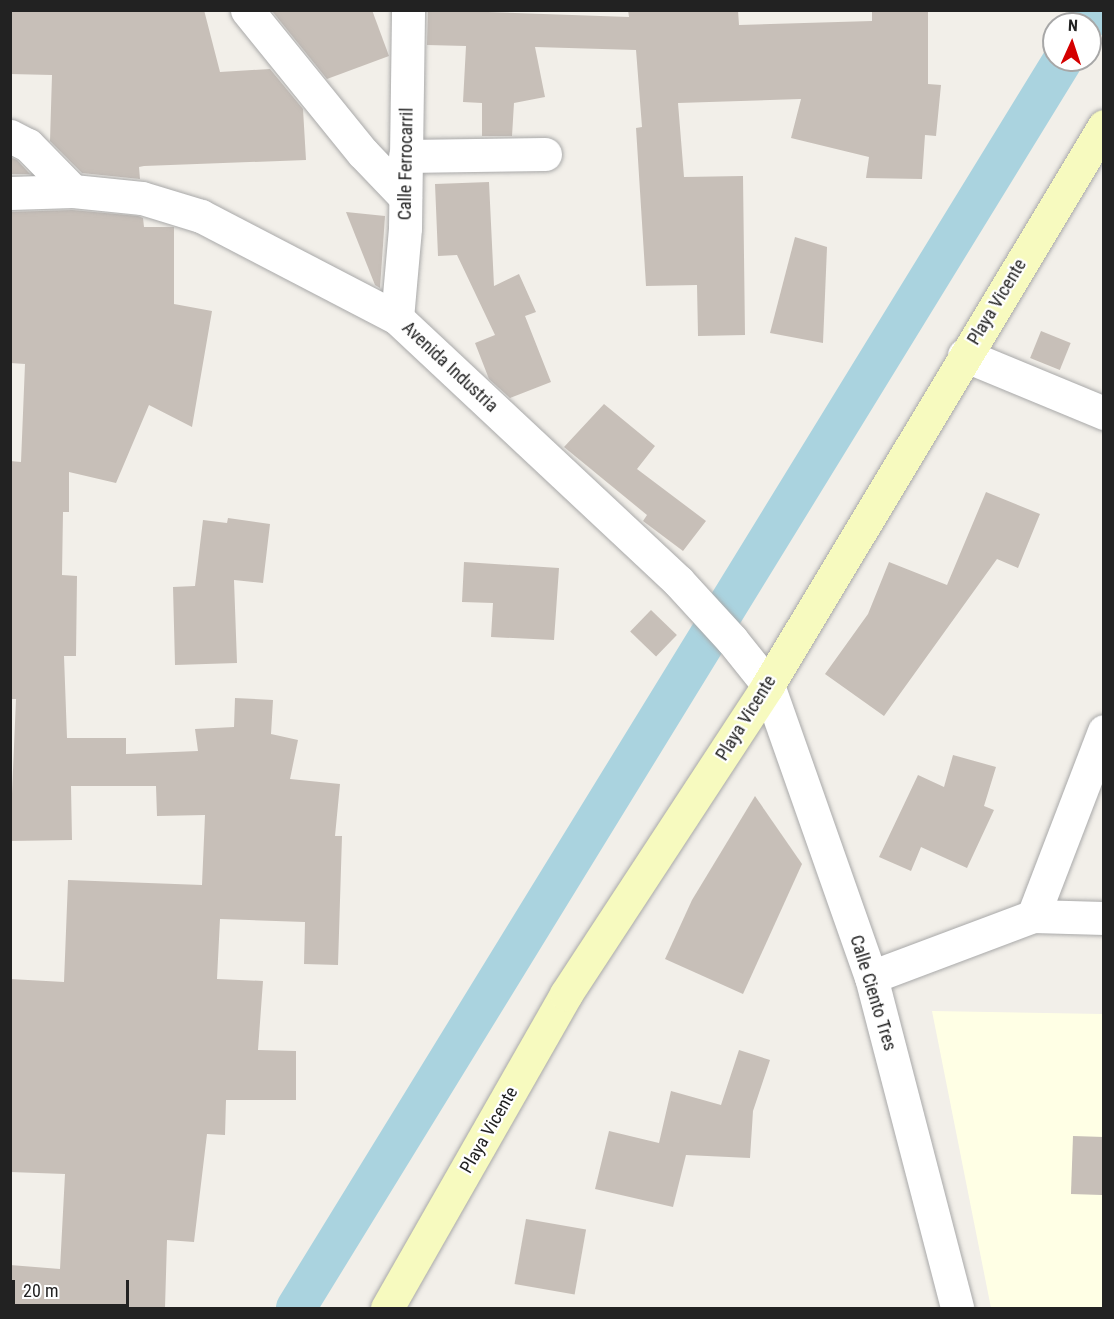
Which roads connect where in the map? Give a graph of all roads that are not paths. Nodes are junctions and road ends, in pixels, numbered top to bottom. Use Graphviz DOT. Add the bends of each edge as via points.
graph roads {
  1 [pos="247,10"];
  2 [pos="408,10"];
  3 [pos="1104,126"];
  4 [pos="10,136"];
  5 [pos="545,154"];
  6 [pos="405,156"];
  7 [pos="73,191"];
  8 [pos="10,192"];
  9 [pos="405,197"];
  10 [pos="397,318"];
  11 [pos="964,355"];
  12 [pos="1104,413"];
  13 [pos="761,675"];
  14 [pos="1104,732"];
  15 [pos="1033,916"];
  16 [pos="1104,918"];
  17 [pos="871,976"];
  18 [pos="387,1308"];
  19 [pos="957,1308"];
  1 -- 9 [label="street" via="363,153"];
  2 -- 6 [label="street, Calle Ferrocarril"];
  3 -- 11 [label="street, Playa Vicente"];
  4 -- 7 [label="street" via="28,145"];
  5 -- 6 [label="street"];
  6 -- 9 [label="street, Calle Ferrocarril"];
  7 -- 8 [label="street, Avenida Industria"];
  7 -- 10 [label="street, Avenida Industria" via="142,198 201,216"];
  9 -- 10 [label="street, Calle Ferrocarril"];
  10 -- 13 [label="street, Avenida Industria" via="693,597"];
  11 -- 12 [label="street"];
  11 -- 13 [label="street, Playa Vicente"];
  13 -- 17 [label="street, Calle Ciento Tres"];
  13 -- 18 [label="street, Playa Vicente" via="566,993"];
  14 -- 15 [label="street"];
  15 -- 16 [label="street"];
  15 -- 17 [label="street"];
  17 -- 19 [label="street, Calle Ciento Tres"];
}
